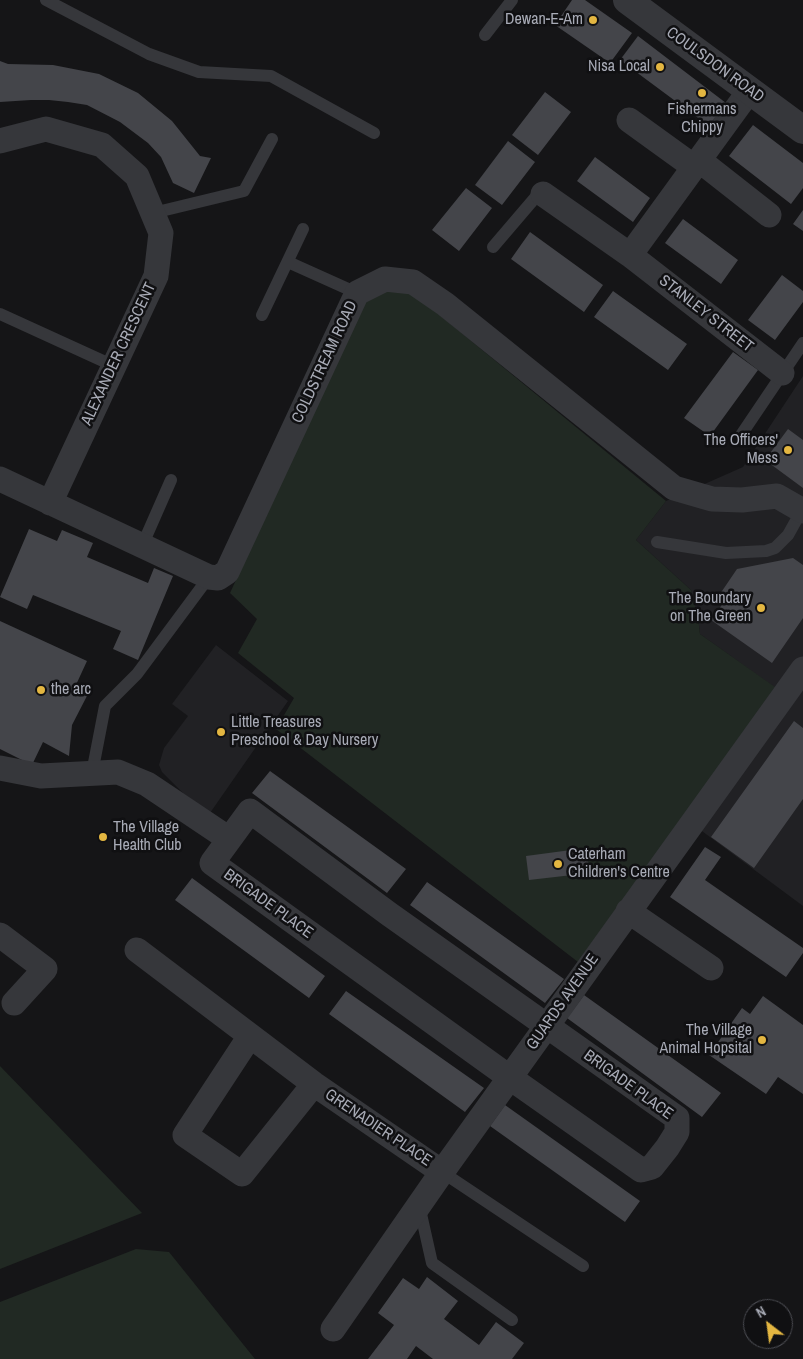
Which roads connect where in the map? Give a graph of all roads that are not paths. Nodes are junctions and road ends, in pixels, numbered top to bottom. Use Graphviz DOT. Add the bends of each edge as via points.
graph roads {
  1 [pos="46,0"];
  2 [pos="512,0"];
  3 [pos="627,0"];
  4 [pos="485,35"];
  5 [pos="750,90"];
  6 [pos="629,120"];
  7 [pos="803,130"];
  8 [pos="374,133"];
  9 [pos="272,139"];
  10 [pos="0,141"];
  11 [pos="696,164"];
  12 [pos="543,194"];
  13 [pos="152,213"];
  14 [pos="769,215"];
  15 [pos="303,230"];
  16 [pos="493,247"];
  17 [pos="630,255"];
  18 [pos="288,262"];
  19 [pos="357,293"];
  20 [pos="0,314"];
  21 [pos="262,315"];
  22 [pos="803,343"];
  23 [pos="114,366"];
  24 [pos="782,373"];
  25 [pos="741,436"];
  26 [pos="0,479"];
  27 [pos="171,480"];
  28 [pos="50,503"];
  29 [pos="802,511"];
  30 [pos="657,542"];
  31 [pos="142,546"];
  32 [pos="209,577"];
  33 [pos="801,677"];
  34 [pos="0,768"];
  35 [pos="92,774"];
  36 [pos="229,840"];
  37 [pos="628,911"];
  38 [pos="0,935"];
  39 [pos="137,950"];
  40 [pos="710,968"];
  41 [pos="14,1003"];
  42 [pos="546,1026"];
  43 [pos="250,1036"];
  44 [pos="509,1078"];
  45 [pos="314,1084"];
  46 [pos="442,1172"];
  47 [pos="419,1205"];
  48 [pos="583,1266"];
  49 [pos="512,1320"];
  50 [pos="333,1329"];
  1 -- 8 [label="lane" via="149,54 200,72 271,76"];
  2 -- 4 [label="lane"];
  3 -- 5 [label="street, COULSDON ROAD"];
  5 -- 7 [label="street, COULSDON ROAD"];
  5 -- 11 [label="street"];
  6 -- 11 [label="street"];
  9 -- 13 [label="lane" via="244,191"];
  10 -- 13 [label="street, ALEXANDER CRESCENT" via="46,129 102,144 137,176"];
  11 -- 14 [label="street"];
  11 -- 17 [label="street"];
  12 -- 16 [label="lane" via="540,192"];
  12 -- 17 [label="street, STANLEY STREET"];
  13 -- 23 [label="street, ALEXANDER CRESCENT" via="161,233 156,276"];
  15 -- 18 [label="lane"];
  17 -- 24 [label="street, STANLEY STREET"];
  18 -- 19 [label="lane"];
  18 -- 21 [label="lane"];
  19 -- 29 [label="street, COLDSTREAM ROAD" via="385,279 413,282 445,304 674,488 712,499 777,496"];
  19 -- 32 [label="street, COLDSTREAM ROAD" via="228,572 218,578"];
  20 -- 23 [label="lane"];
  22 -- 24 [label="lane"];
  23 -- 28 [label="street, ALEXANDER CRESCENT"];
  24 -- 25 [label="lane"];
  26 -- 28 [label="street"];
  27 -- 31 [label="lane"];
  28 -- 31 [label="street"];
  29 -- 30 [label="lane" via="788,535 775,548 766,551 726,553"];
  31 -- 32 [label="street"];
  32 -- 35 [label="lane" via="137,674 105,706"];
  33 -- 37 [label="street, GUARDS AVENUE"];
  34 -- 35 [label="street" via="42,776"];
  35 -- 36 [label="street" via="118,772 147,784"];
  36 -- 42 [label="street, BRIGADE PLACE" via="250,811"];
  36 -- 44 [label="street, BRIGADE PLACE" via="212,863"];
  37 -- 40 [label="street"];
  37 -- 42 [label="street, GUARDS AVENUE"];
  38 -- 41 [label="street" via="45,969"];
  39 -- 43 [label="street, GRENADIER PLACE"];
  42 -- 44 [label="street, GUARDS AVENUE"];
  42 -- 44 [label="street, BRIGADE PLACE" via="677,1118 677,1132 667,1148 652,1167 641,1170"];
  43 -- 45 [label="street, GRENADIER PLACE"];
  43 -- 45 [label="street, GRENADIER PLACE" via="185,1135 242,1174"];
  44 -- 46 [label="street, GUARDS AVENUE"];
  45 -- 46 [label="street, GRENADIER PLACE"];
  46 -- 47 [label="street, GUARDS AVENUE"];
  46 -- 48 [label="lane"];
  47 -- 49 [label="lane" via="432,1263"];
  47 -- 50 [label="street, GUARDS AVENUE"];
}
